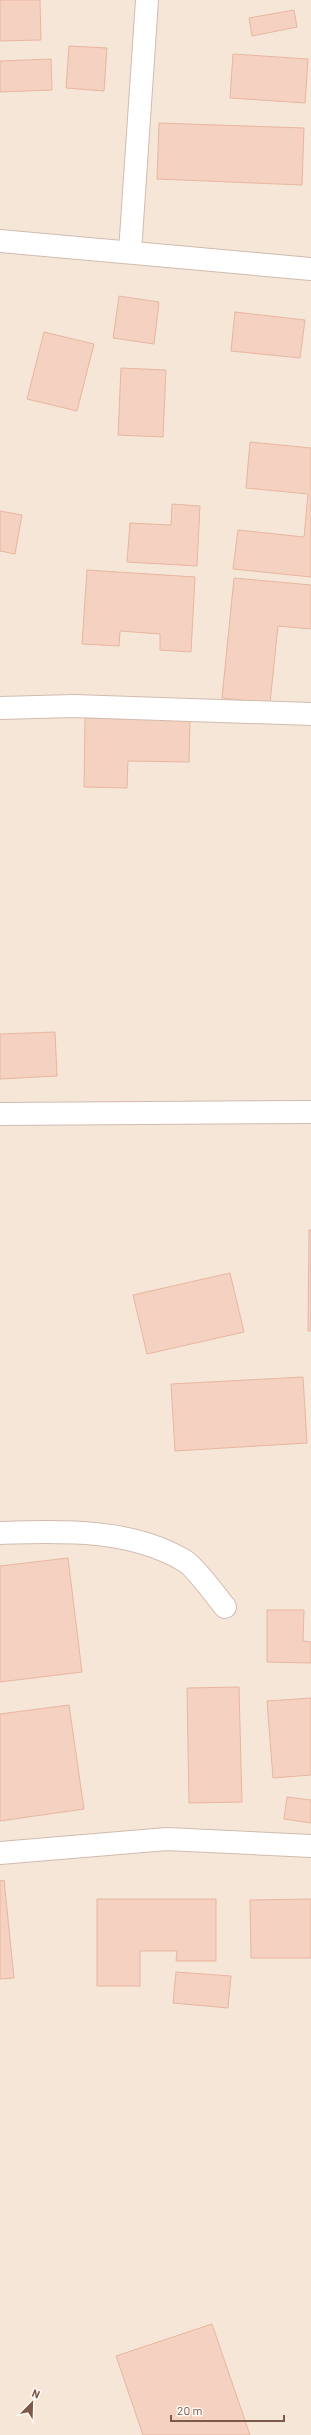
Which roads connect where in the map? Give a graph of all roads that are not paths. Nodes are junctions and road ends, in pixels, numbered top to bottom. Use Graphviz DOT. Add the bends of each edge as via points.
graph roads {
  1 [pos="147,0"];
  2 [pos="0,240"];
  3 [pos="130,252"];
  4 [pos="311,269"];
  5 [pos="0,708"];
  6 [pos="311,714"];
  7 [pos="311,1112"];
  8 [pos="0,1114"];
  9 [pos="0,1534"];
  10 [pos="225,1607"];
  11 [pos="311,1846"];
  12 [pos="0,1853"];
  1 -- 3 [label="street"];
  2 -- 3 [label="street"];
  3 -- 4 [label="street"];
  5 -- 6 [label="street" via="74,706"];
  7 -- 8 [label="street"];
  9 -- 10 [label="street" via="67,1531 147,1543 186,1562"];
  11 -- 12 [label="street" via="167,1838"];
}
